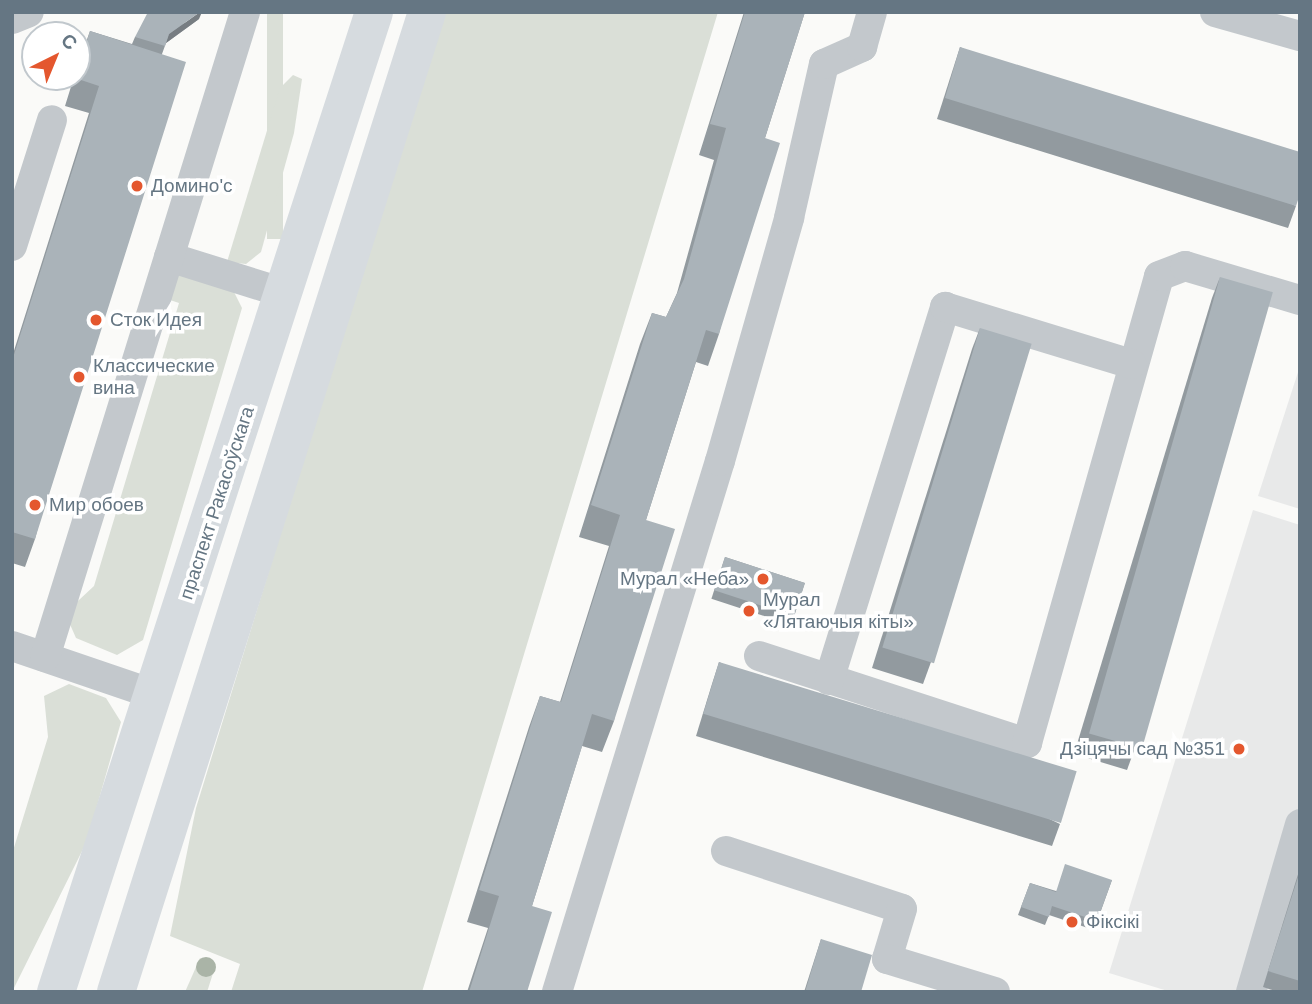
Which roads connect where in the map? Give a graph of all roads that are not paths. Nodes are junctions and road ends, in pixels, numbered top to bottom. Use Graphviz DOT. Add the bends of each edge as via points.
graph roads {
  1 [pos="29,12"];
  2 [pos="245,12"];
  3 [pos="374,12"];
  4 [pos="427,12"];
  5 [pos="872,12"];
  6 [pos="1215,12"];
  7 [pos="12,19"];
  8 [pos="1300,36"];
  9 [pos="52,120"];
  10 [pos="14,232"];
  11 [pos="169,257"];
  12 [pos="284,293"];
  13 [pos="1300,300"];
  14 [pos="1131,364"];
  15 [pos="12,646"];
  16 [pos="759,656"];
  17 [pos="44,657"];
  18 [pos="829,680"];
  19 [pos="156,695"];
  20 [pos="1300,824"];
  21 [pos="726,851"];
  22 [pos="909,979"];
  23 [pos="56,992"];
  24 [pos="116,992"];
  25 [pos="557,992"];
  26 [pos="995,992"];
  27 [pos="1251,992"];
  1 -- 7 [label="lane"];
  2 -- 11 [label="lane"];
  3 -- 12 [label="main road, праспект Ракасоўскага"];
  4 -- 24 [label="main road"];
  5 -- 25 [label="lane" via="862,47 824,64 789,218 720,461"];
  6 -- 8 [label="lane"];
  9 -- 10 [label="lane"];
  11 -- 12 [label="lane"];
  11 -- 17 [label="lane"];
  12 -- 19 [label="main road, праспект Ракасоўскага"];
  13 -- 14 [label="lane" via="1185,266 1159,276"];
  14 -- 18 [label="lane" via="946,307"];
  14 -- 18 [label="lane" via="1027,743"];
  15 -- 17 [label="lane"];
  16 -- 18 [label="lane"];
  17 -- 19 [label="lane"];
  19 -- 23 [label="main road, праспект Ракасоўскага"];
  20 -- 27 [label="lane"];
  21 -- 22 [label="lane" via="902,909 887,959"];
  22 -- 26 [label="lane"];
}
